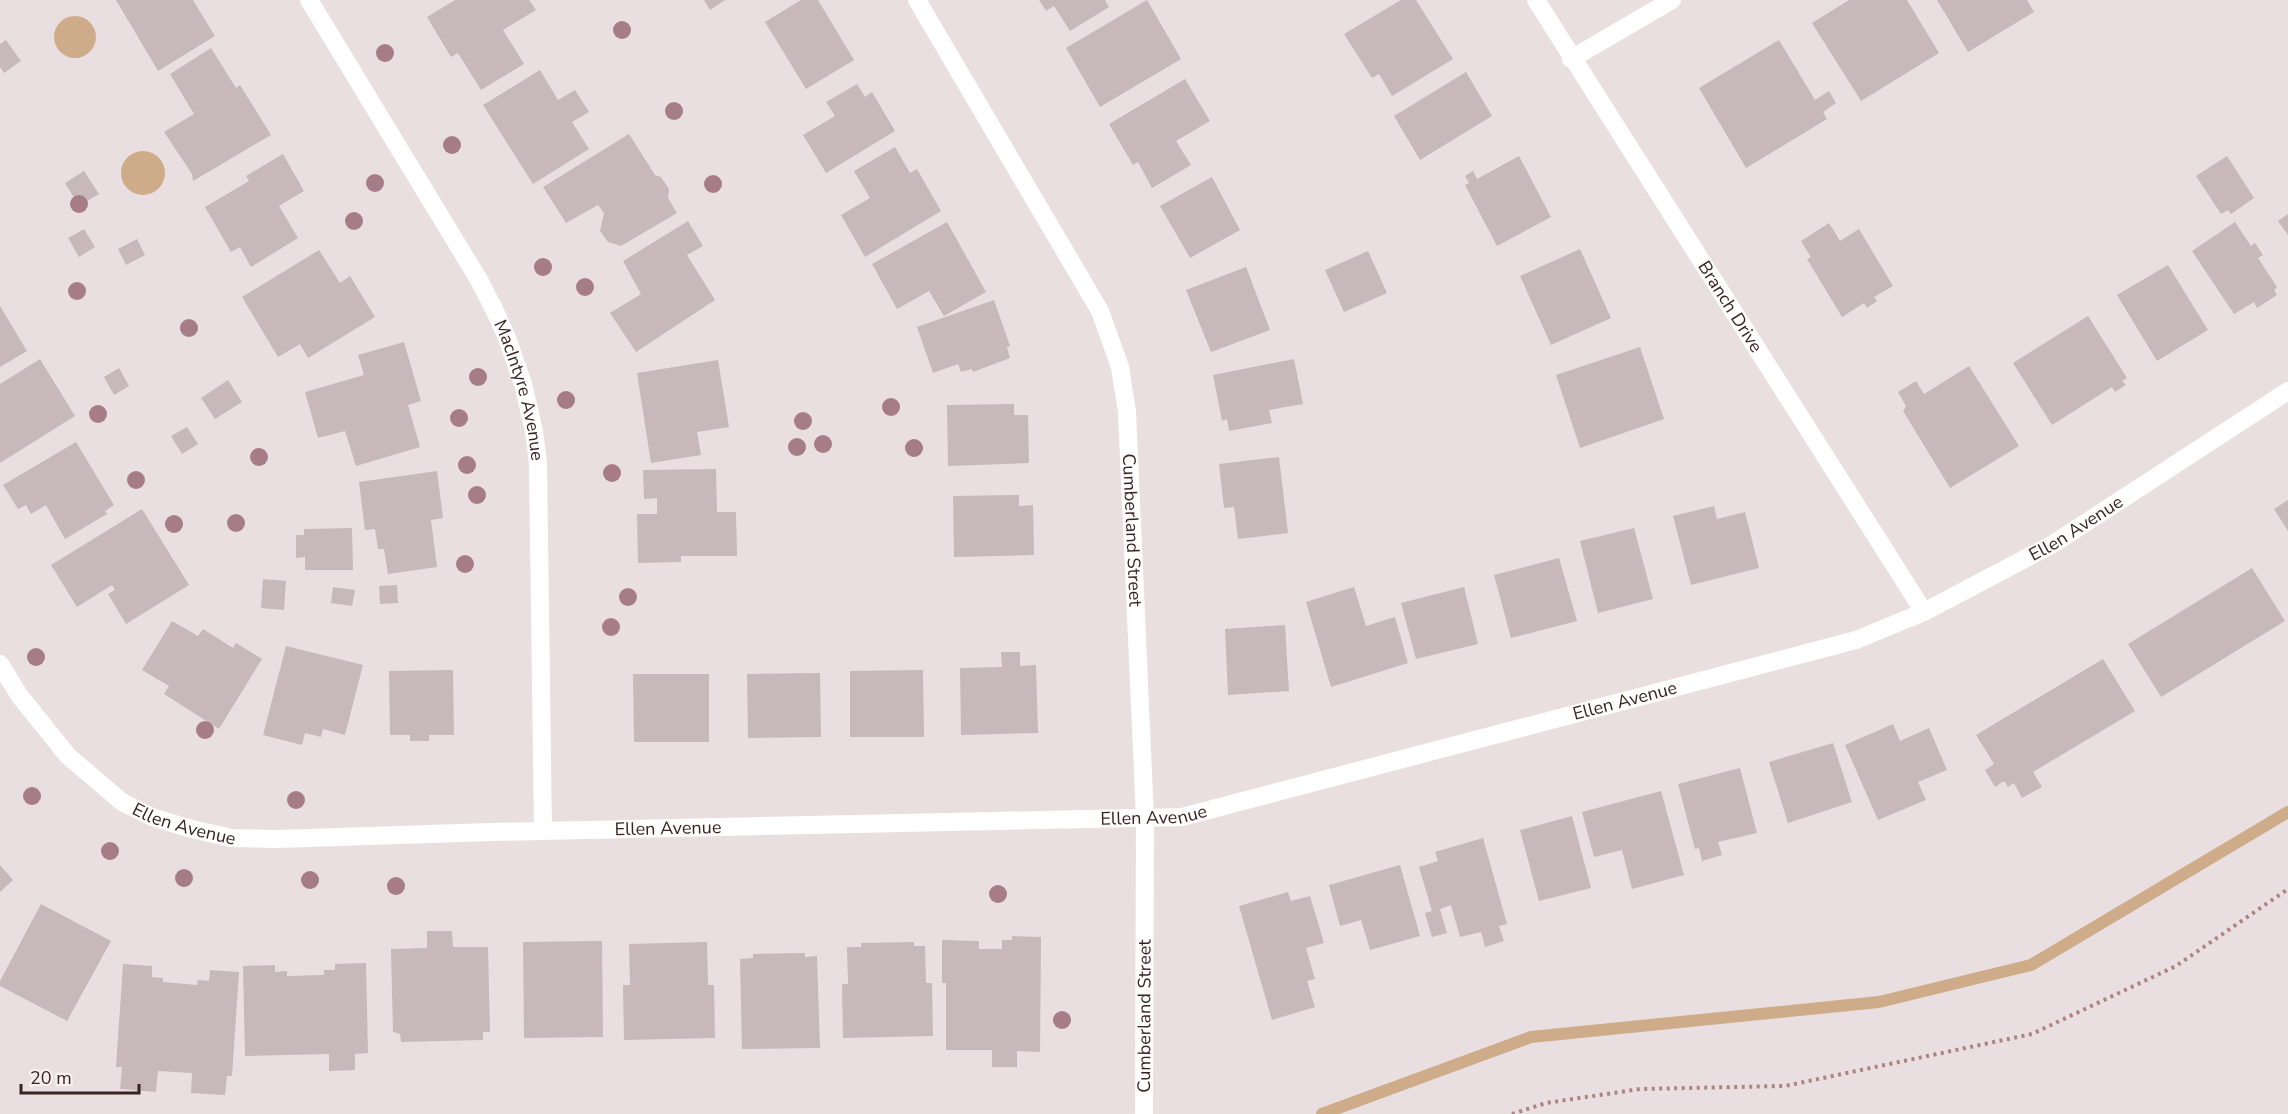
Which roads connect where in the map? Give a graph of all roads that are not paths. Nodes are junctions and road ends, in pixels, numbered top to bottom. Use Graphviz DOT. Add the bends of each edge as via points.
graph roads {
  1 [pos="309,0"];
  2 [pos="917,0"];
  3 [pos="1536,0"];
  4 [pos="1672,0"];
  5 [pos="1571,59"];
  6 [pos="2288,391"];
  7 [pos="1924,612"];
  8 [pos="0,664"];
  9 [pos="1145,818"];
  10 [pos="543,831"];
  11 [pos="1144,1114"];
  1 -- 10 [label="street, MacIntyre Avenue" via="479,280 507,338 523,384 538,463"];
  2 -- 9 [label="street, Cumberland Street" via="1100,310 1120,367 1127,411"];
  3 -- 5 [label="street, Branch Drive"];
  4 -- 5 [label="street"];
  5 -- 7 [label="street, Branch Drive"];
  6 -- 7 [label="street, Ellen Avenue" via="2053,544"];
  7 -- 9 [label="street, Ellen Avenue" via="1856,640 1182,817"];
  8 -- 10 [label="street, Ellen Avenue" via="50,735 98,784 122,802 178,825 231,838 263,839"];
  9 -- 10 [label="street, Ellen Avenue"];
  9 -- 11 [label="street, Cumberland Street"];
}
